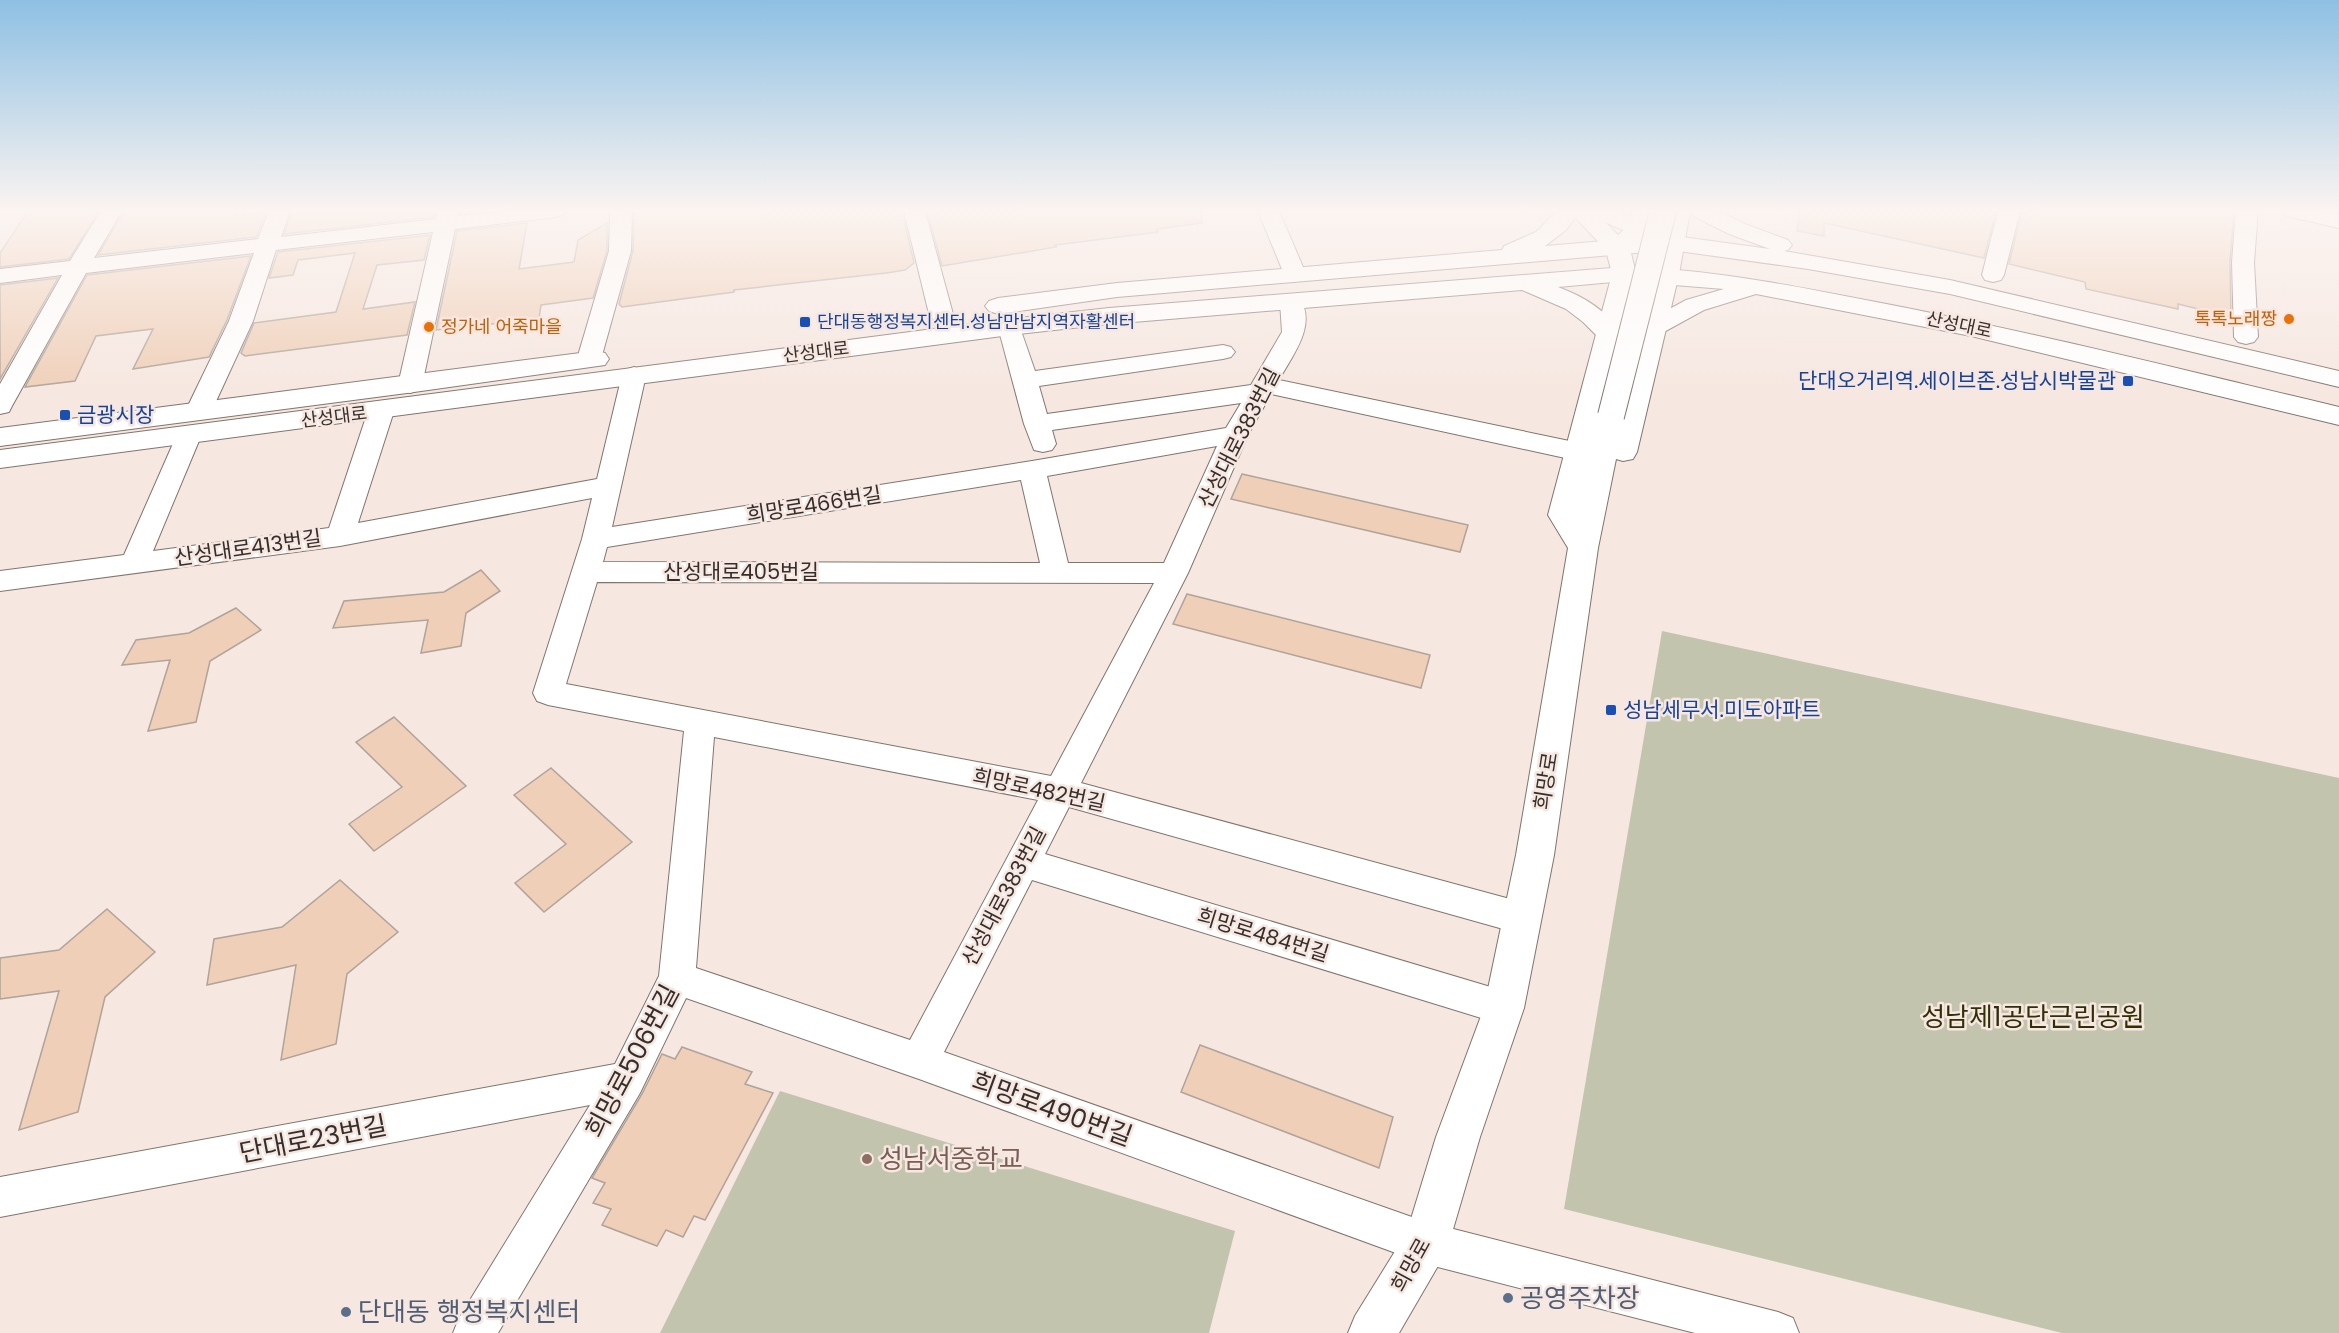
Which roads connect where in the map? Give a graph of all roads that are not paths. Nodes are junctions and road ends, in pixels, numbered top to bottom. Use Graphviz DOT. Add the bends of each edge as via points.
graph roads {
  1 [pos="24,273"];
  2 [pos="75,273"];
  3 [pos="258,273"];
  4 [pos="434,273"];
  5 [pos="613,273"];
  6 [pos="930,273"];
  7 [pos="1288,273"];
  8 [pos="1387,273"];
  9 [pos="1647,273"];
  10 [pos="1872,273"];
  11 [pos="1985,273"];
  12 [pos="2243,273"];
  13 [pos="1624,274"];
  14 [pos="1667,274"];
  15 [pos="1993,275"];
  16 [pos="0,276"];
  17 [pos="1520,283"];
  18 [pos="1293,288"];
  19 [pos="1759,288"];
  20 [pos="941,314"];
  21 [pos="1010,327"];
  22 [pos="1653,328"];
  23 [pos="1609,333"];
  24 [pos="2246,337"];
  25 [pos="1223,352"];
  26 [pos="588,359"];
  27 [pos="2305,371"];
  28 [pos="634,375"];
  29 [pos="2339,379"];
  30 [pos="1025,380"];
  31 [pos="410,385"];
  32 [pos="1262,388"];
  33 [pos="0,406"];
  34 [pos="199,410"];
  35 [pos="381,411"];
  36 [pos="2339,416"];
  37 [pos="1037,424"];
  38 [pos="1235,435"];
  39 [pos="0,436"];
  40 [pos="188,436"];
  41 [pos="1579,452"];
  42 [pos="0,459"];
  43 [pos="1041,469"];
  44 [pos="609,486"];
  45 [pos="340,536"];
  46 [pos="596,539"];
  47 [pos="1583,548"];
  48 [pos="134,563"];
  49 [pos="586,572"];
  50 [pos="1174,573"];
  51 [pos="1057,574"];
  52 [pos="0,581"];
  53 [pos="700,724"];
  54 [pos="1060,791"];
  55 [pos="1022,862"];
  56 [pos="1521,918"];
  57 [pos="677,978"];
  58 [pos="1504,1008"];
  59 [pos="919,1061"];
  60 [pos="627,1080"];
  61 [pos="0,1197"];
  62 [pos="1426,1243"];
  63 [pos="1770,1332"];
  64 [pos="474,1333"];
  65 [pos="1372,1333"];
  1 -- 16 [label="street"];
  2 -- 33 [label="street"];
  3 -- 34 [label="street" via="241,321"];
  4 -- 31 [label="street"];
  5 -- 26 [label="street"];
  6 -- 20 [label="street"];
  7 -- 18 [label="street, 산성대로383번길"];
  8 -- 18 [label="main road, 산성대로"];
  9 -- 47 [label="main road, 희망로, bridge"];
  10 -- 27 [label="main road, 산성대로" via="1950,287"];
  11 -- 15 [label="main road"];
  12 -- 24 [label="street"];
  13 -- 14 [label="main road, 산성대로"];
  13 -- 17 [label="main road, 산성대로"];
  13 -- 23 [label="main road"];
  14 -- 19 [label="main road, 산성대로"];
  14 -- 22 [label="main road"];
  15 -- 24 [label="main road"];
  17 -- 18 [label="main road, 산성대로"];
  17 -- 23 [label="main road" via="1573,301"];
  18 -- 20 [label="main road, 산성대로" via="1117,290"];
  18 -- 21 [label="main road, 산성대로"];
  18 -- 32 [label="street, 산성대로383번길" via="1294,332"];
  19 -- 22 [label="main road" via="1695,305"];
  19 -- 36 [label="main road, 산성대로" via="1959,324"];
  20 -- 26 [label="main road, 산성대로"];
  21 -- 28 [label="main road, 산성대로"];
  21 -- 30 [label="street"];
  22 -- 47 [label="main road" via="1606,520"];
  23 -- 41 [label="main road"];
  24 -- 27 [label="main road"];
  25 -- 30 [label="street"];
  26 -- 31 [label="main road, 산성대로"];
  27 -- 29 [label="main road, 산성대로"];
  28 -- 35 [label="main road, 산성대로"];
  28 -- 44 [label="street"];
  30 -- 37 [label="street"];
  31 -- 34 [label="main road, 산성대로"];
  32 -- 37 [label="street"];
  32 -- 38 [label="street, 산성대로383번길"];
  32 -- 41 [label="street"];
  34 -- 39 [label="main road, 산성대로"];
  35 -- 40 [label="main road, 산성대로"];
  35 -- 45 [label="street, 산성대로413번길"];
  37 -- 43 [label="street"];
  38 -- 43 [label="street, 희망로466번길"];
  38 -- 50 [label="street, 산성대로383번길"];
  40 -- 42 [label="main road, 산성대로"];
  40 -- 48 [label="street"];
  41 -- 47 [label="main road" via="1563,515"];
  43 -- 46 [label="street, 희망로466번길"];
  43 -- 51 [label="street"];
  44 -- 45 [label="street"];
  44 -- 46 [label="street"];
  45 -- 48 [label="street, 산성대로413번길"];
  46 -- 49 [label="street"];
  47 -- 56 [label="main road, 희망로" via="1535,855"];
  48 -- 52 [label="street, 산성대로413번길"];
  49 -- 51 [label="street, 산성대로405번길"];
  49 -- 53 [label="street, 희망로482번길" via="548,693"];
  50 -- 51 [label="street"];
  50 -- 54 [label="street, 산성대로383번길"];
  53 -- 54 [label="street, 희망로482번길"];
  53 -- 57 [label="street, 희망로506번길"];
  54 -- 55 [label="street, 산성대로383번길"];
  54 -- 56 [label="street, 희망로482번길"];
  55 -- 58 [label="street, 희망로484번길"];
  55 -- 59 [label="street, 산성대로383번길"];
  56 -- 58 [label="main road, 희망로"];
  57 -- 59 [label="street, 희망로490번길"];
  57 -- 60 [label="street, 희망로506번길"];
  58 -- 62 [label="main road, 희망로" via="1458,1137"];
  59 -- 62 [label="street, 희망로490번길"];
  60 -- 61 [label="street, 단대로23번길"];
  60 -- 64 [label="street, 희망로506번길"];
  62 -- 63 [label="street, 희망로490번길"];
  62 -- 65 [label="main road, 희망로"];
}
